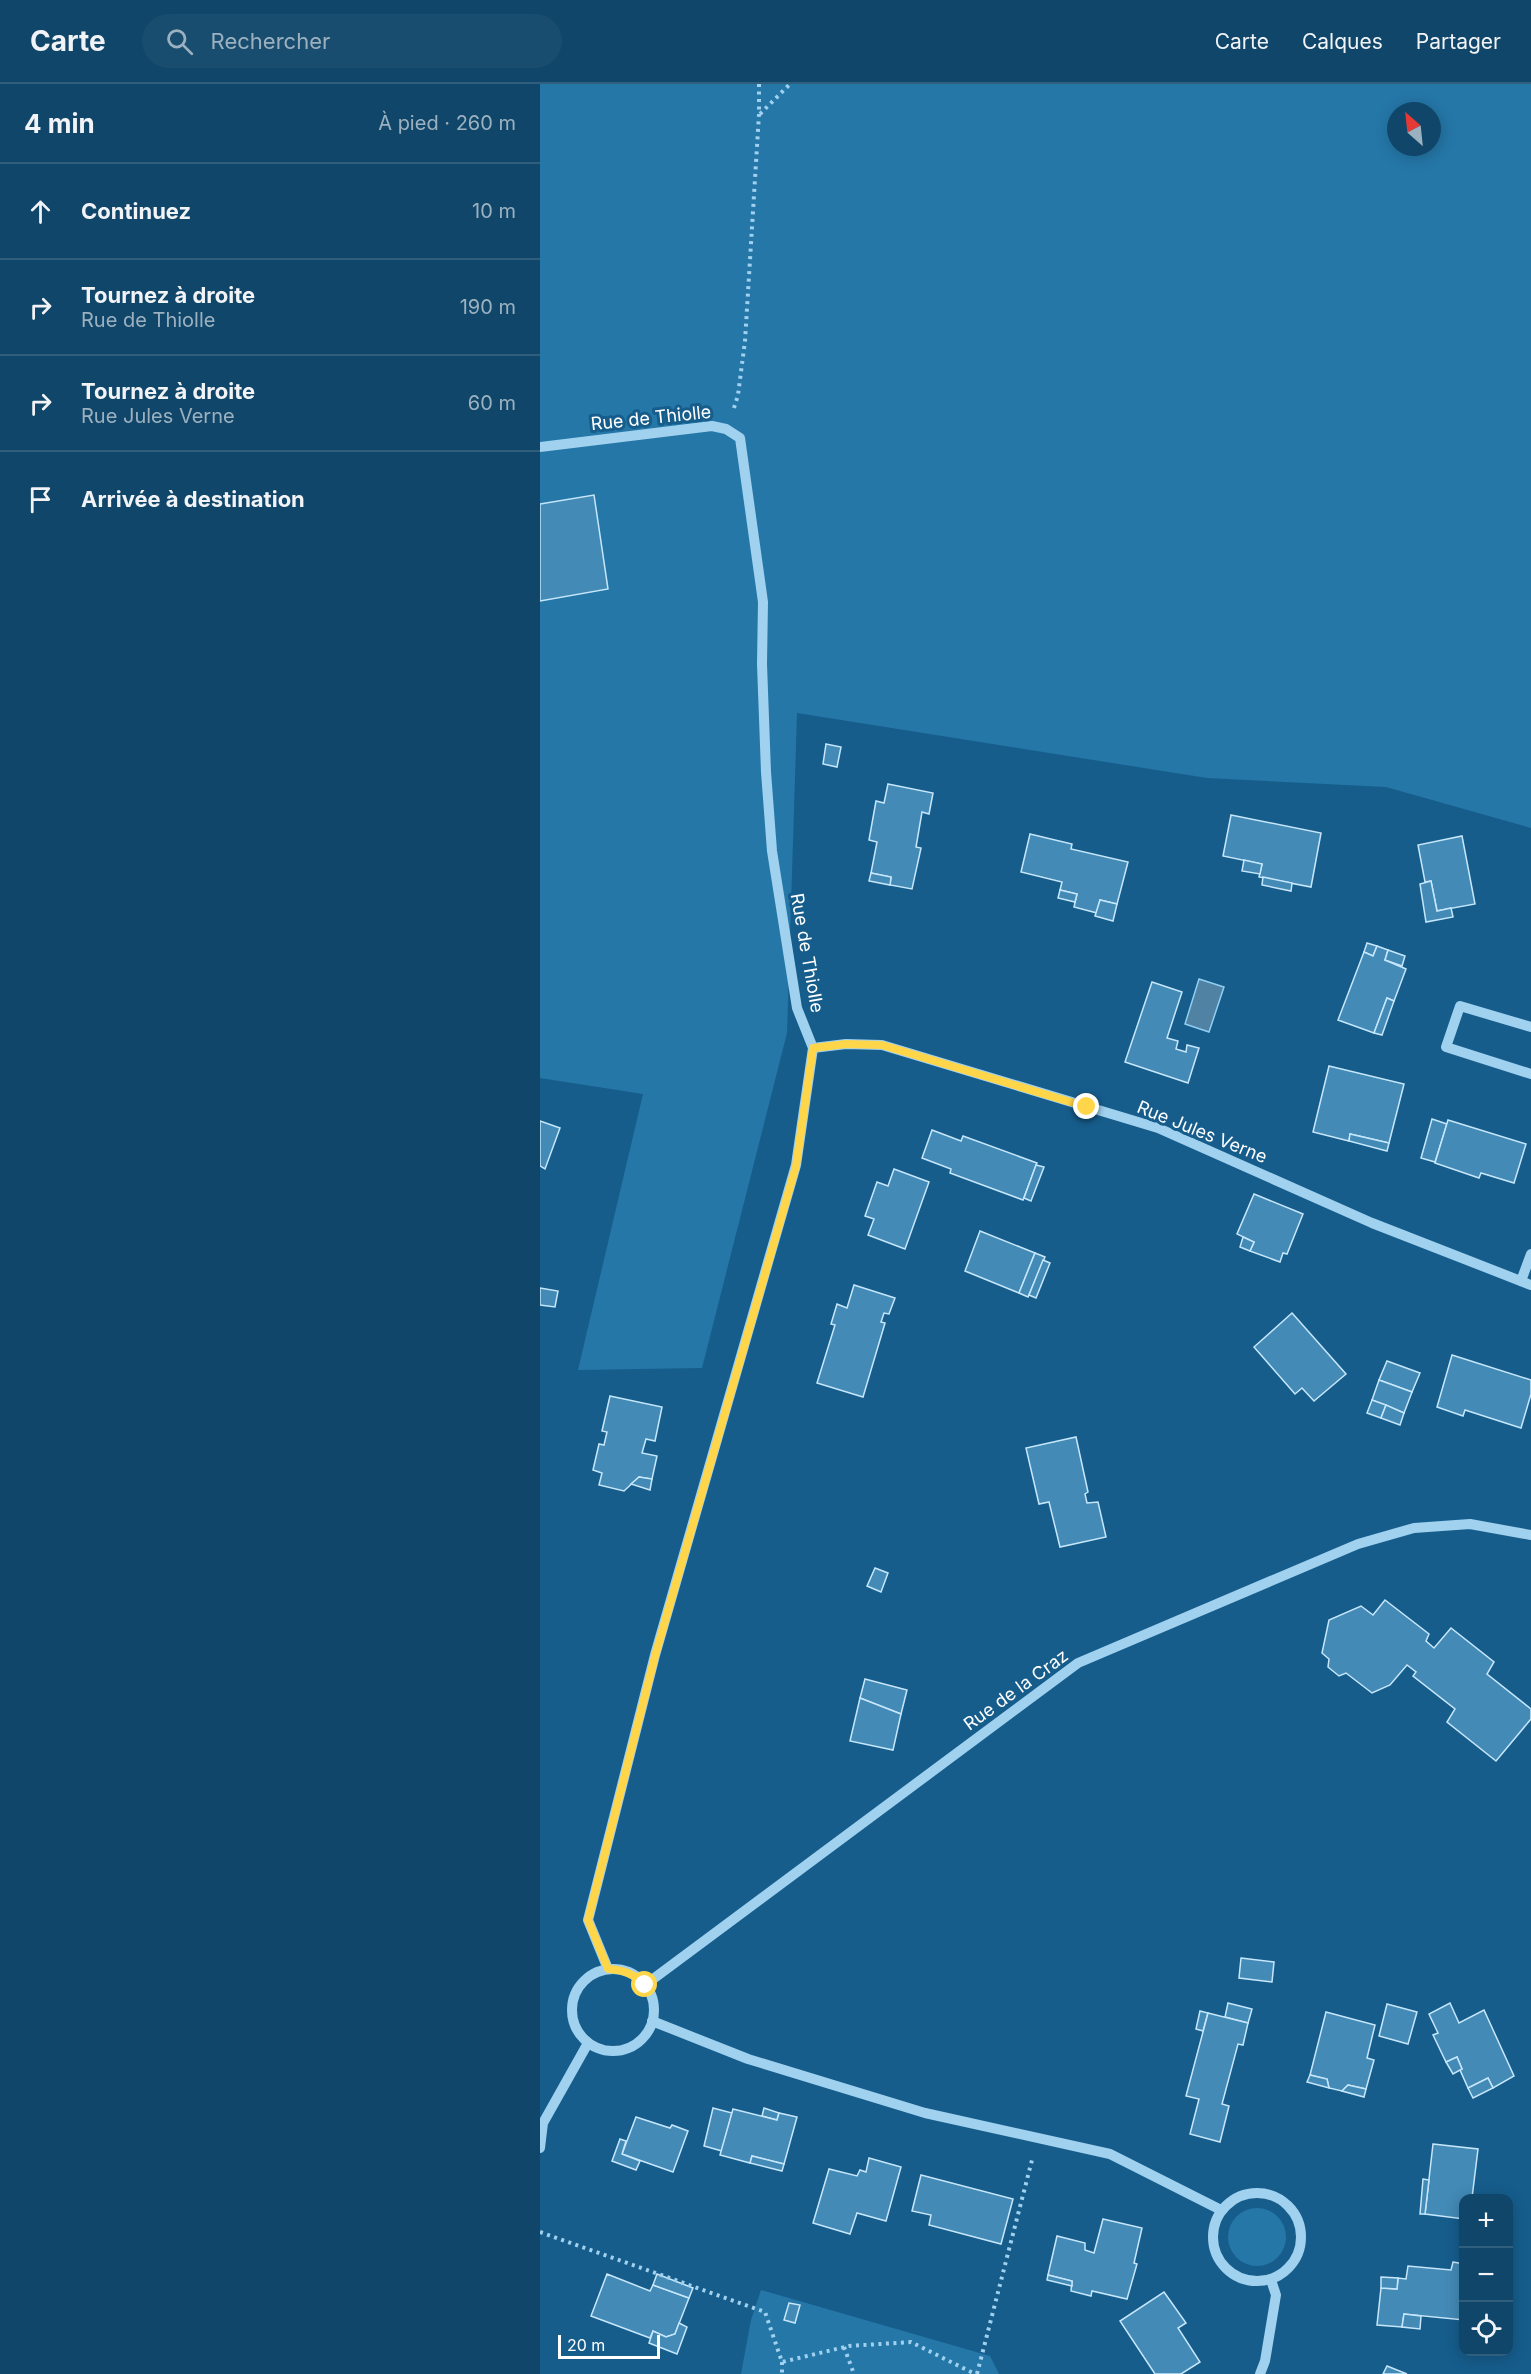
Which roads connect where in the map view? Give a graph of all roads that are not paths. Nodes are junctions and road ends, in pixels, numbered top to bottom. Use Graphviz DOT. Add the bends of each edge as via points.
graph roads {
  1 [pos="540,447"];
  2 [pos="1531,1027"];
  3 [pos="813,1048"];
  4 [pos="1531,1074"];
  5 [pos="1531,1254"];
  6 [pos="1526,1283"];
  7 [pos="1531,1535"];
  8 [pos="608,1969"];
  9 [pos="645,1985"];
  10 [pos="652,2021"];
  11 [pos="588,2043"];
  12 [pos="540,2148"];
  13 [pos="1221,2210"];
  14 [pos="1272,2280"];
  15 [pos="1260,2374"];
  1 -- 3 [label="street, Rue de Thiolle" via="712,426 740,438 763,602 763,686 772,851 796,1008"];
  2 -- 4 [label="street" via="1460,1006 1446,1047"];
  3 -- 6 [label="street, Rue Jules Verne" via="882,1045 1158,1128 1372,1223"];
  3 -- 8 [label="street" via="796,1166 655,1656 588,1920"];
  5 -- 6 [label="street"];
  7 -- 9 [label="street, Rue de la Craz" via="1470,1524 1414,1528 1358,1544 1078,1663"];
  8 -- 9 [label="street" via="629,1973"];
  8 -- 11 [label="street" via="595,1973 575,1993 573,2020"];
  9 -- 10 [label="street" via="654,2009"];
  10 -- 11 [label="street" via="642,2038 625,2049 599,2049"];
  10 -- 13 [label="street" via="748,2059 914,2110 1110,2154"];
  11 -- 12 [label="street" via="543,2123"];
  13 -- 14 [label="street" via="1213,2227 1212,2243 1217,2258 1231,2274 1250,2282"];
  13 -- 14 [label="street" via="1235,2198 1252,2193 1268,2194 1288,2206 1299,2222 1301,2241 1288,2270"];
  14 -- 15 [label="street" via="1276,2295"];
}
